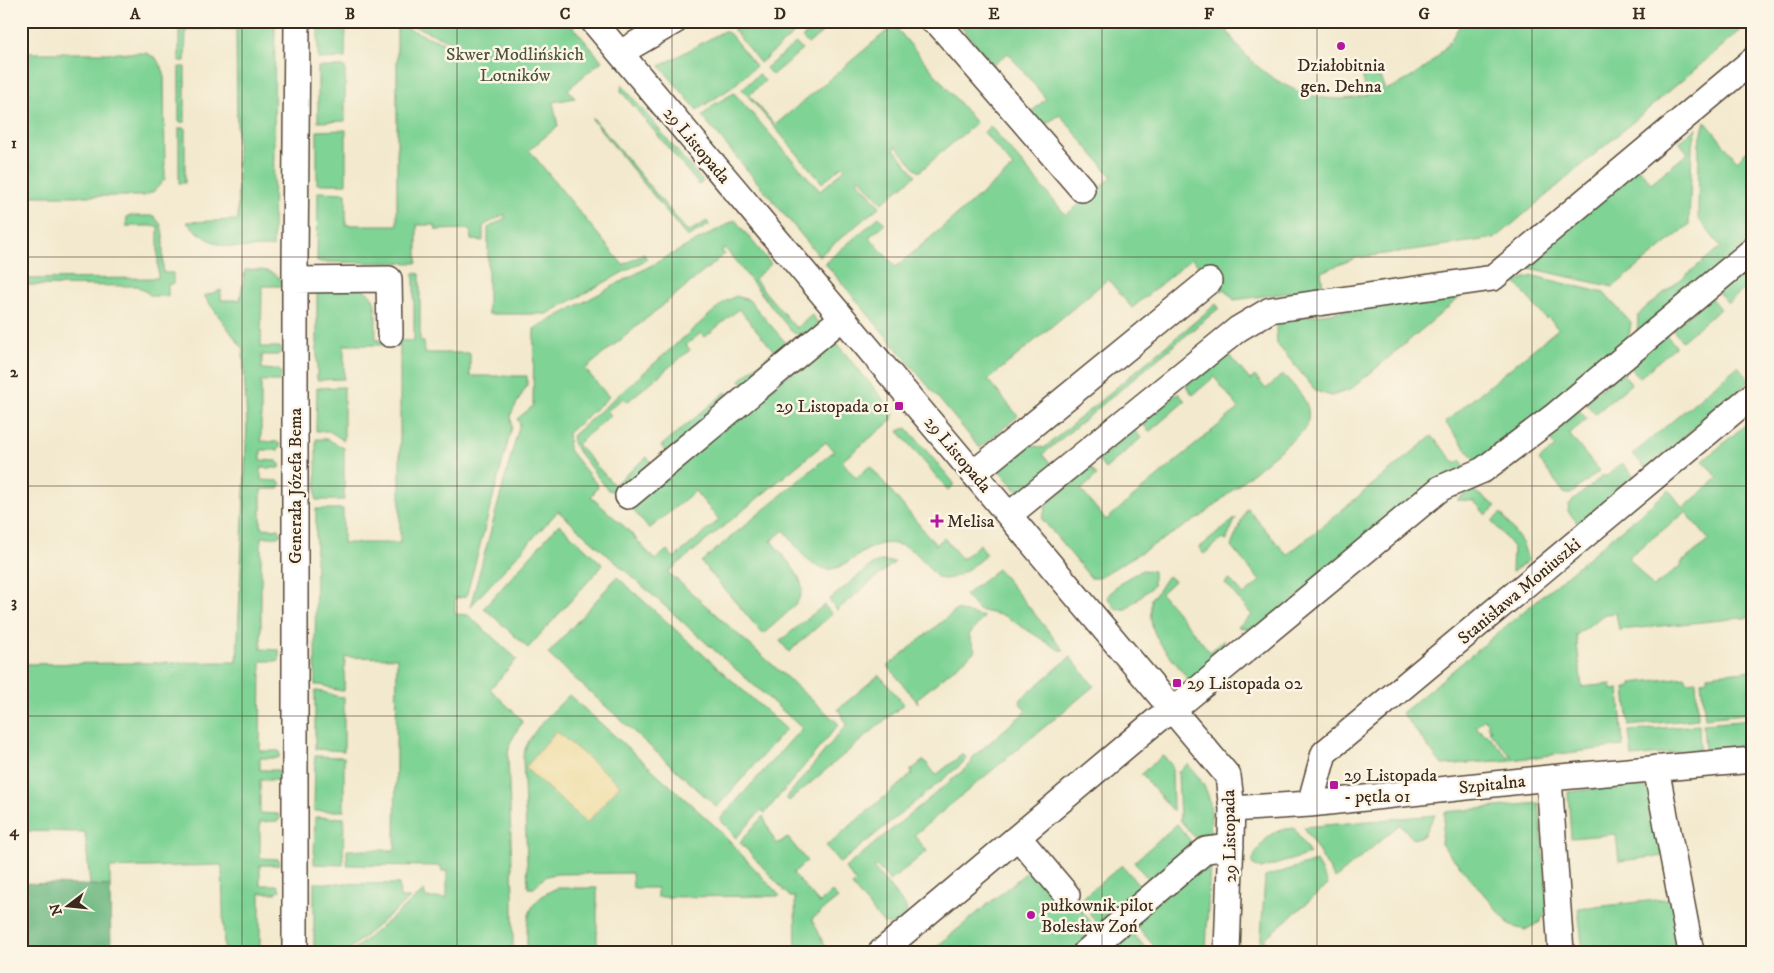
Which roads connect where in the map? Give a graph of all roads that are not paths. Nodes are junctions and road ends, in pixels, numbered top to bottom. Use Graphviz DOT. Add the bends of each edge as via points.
graph roads {
  1 [pos="297,21"];
  2 [pos="593,21"];
  3 [pos="675,21"];
  4 [pos="933,21"];
  5 [pos="620,53"];
  6 [pos="1753,60"];
  7 [pos="1082,189"];
  8 [pos="1753,250"];
  9 [pos="295,280"];
  10 [pos="1209,281"];
  11 [pos="842,318"];
  12 [pos="390,334"];
  13 [pos="1753,395"];
  14 [pos="974,473"];
  15 [pos="628,496"];
  16 [pos="1010,515"];
  17 [pos="1173,710"];
  18 [pos="1753,760"];
  19 [pos="1656,768"];
  20 [pos="1549,778"];
  21 [pos="1310,804"];
  22 [pos="1232,809"];
  23 [pos="1018,837"];
  24 [pos="1231,847"];
  25 [pos="1067,895"];
  26 [pos="295,952"];
  27 [pos="882,952"];
  28 [pos="1086,952"];
  29 [pos="1227,952"];
  30 [pos="1561,952"];
  31 [pos="1691,952"];
  1 -- 9 [label="street, Generała Józefa Bema"];
  2 -- 5 [label="street, 29 Listopada"];
  3 -- 5 [label="street"];
  4 -- 7 [label="street"];
  5 -- 11 [label="street, 29 Listopada"];
  6 -- 16 [label="street" via="1493,278 1270,310 1238,329"];
  8 -- 17 [label="street" via="1553,417 1483,470 1441,488"];
  9 -- 12 [label="street" via="389,279"];
  9 -- 26 [label="street, Generała Józefa Bema"];
  10 -- 14 [label="street"];
  11 -- 14 [label="street, 29 Listopada"];
  11 -- 15 [label="street"];
  13 -- 21 [label="street, Stanisława Moniuszki" via="1324,753"];
  14 -- 16 [label="street, 29 Listopada"];
  16 -- 17 [label="street, 29 Listopada"];
  17 -- 22 [label="street, 29 Listopada" via="1228,776"];
  17 -- 23 [label="street" via="1158,719"];
  18 -- 19 [label="street, Szpitalna"];
  19 -- 20 [label="street, Szpitalna"];
  19 -- 31 [label="street"];
  20 -- 21 [label="street, Szpitalna"];
  20 -- 30 [label="street"];
  21 -- 22 [label="street, Szpitalna"];
  22 -- 24 [label="street, 29 Listopada"];
  23 -- 25 [label="street"];
  23 -- 27 [label="street"];
  24 -- 28 [label="street" via="1206,850"];
  24 -- 29 [label="street, 29 Listopada"];
}
